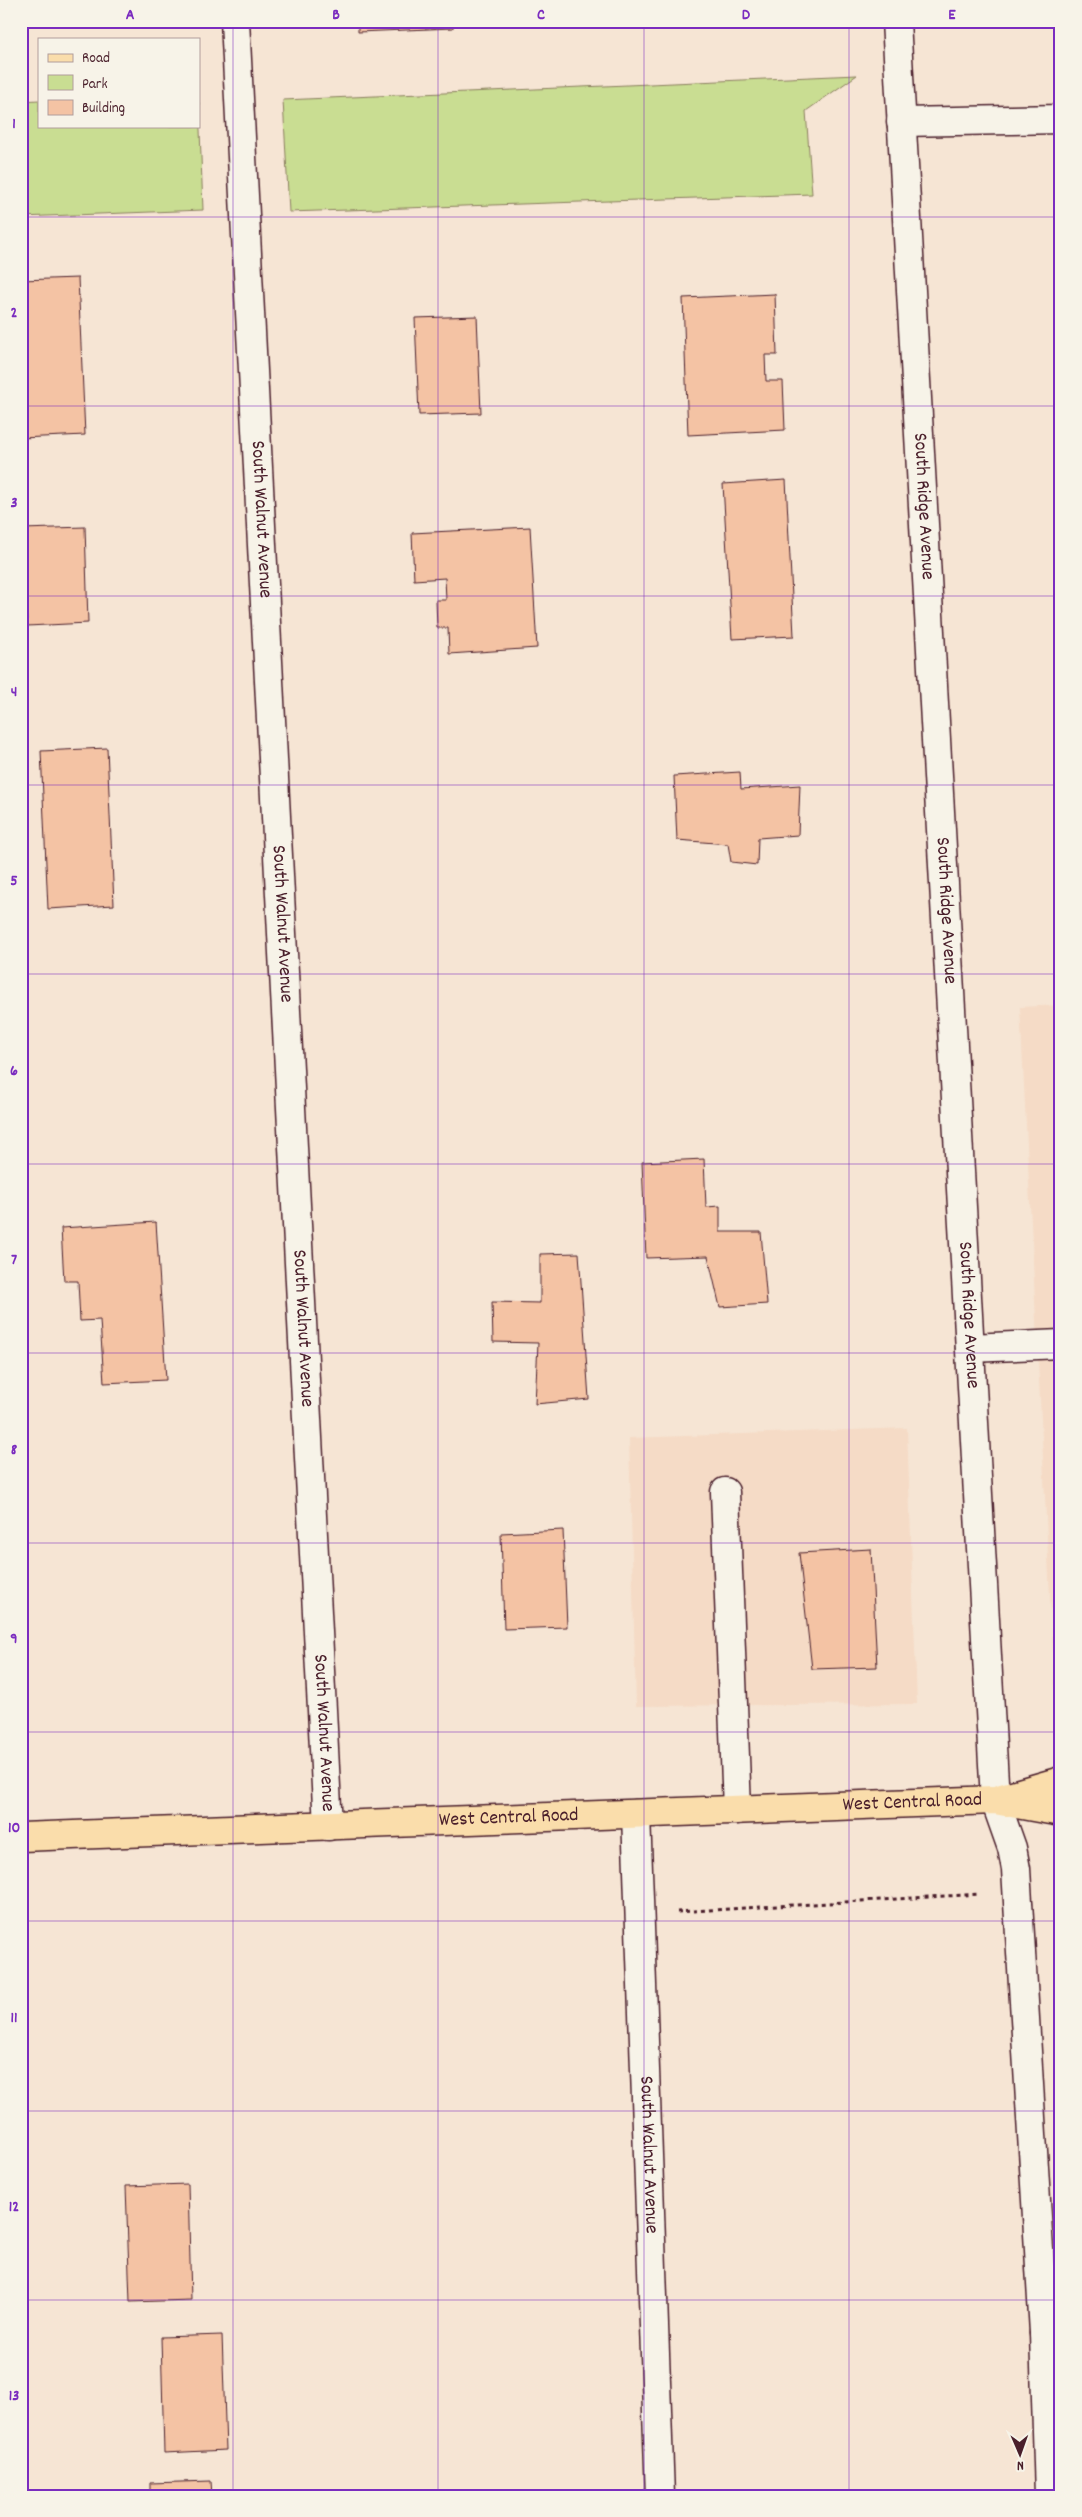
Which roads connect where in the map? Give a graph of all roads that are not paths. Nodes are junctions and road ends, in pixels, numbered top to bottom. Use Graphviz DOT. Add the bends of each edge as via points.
graph roads {
  1 [pos="235,21"];
  2 [pos="896,21"];
  3 [pos="1061,119"];
  4 [pos="901,122"];
  5 [pos="1061,1344"];
  6 [pos="970,1348"];
  7 [pos="725,1492"];
  8 [pos="1061,1781"];
  9 [pos="996,1800"];
  10 [pos="737,1810"];
  11 [pos="1061,1812"];
  12 [pos="636,1814"];
  13 [pos="328,1826"];
  14 [pos="21,1837"];
  15 [pos="1052,2332"];
  16 [pos="660,2496"];
  17 [pos="1049,2496"];
  1 -- 13 [label="street, South Walnut Avenue"];
  2 -- 4 [label="street, South Ridge Avenue"];
  3 -- 4 [label="street"];
  4 -- 6 [label="street, South Ridge Avenue"];
  5 -- 6 [label="street"];
  6 -- 9 [label="street, South Ridge Avenue"];
  7 -- 10 [label="street"];
  8 -- 9 [label="main road, West Central Road"];
  9 -- 10 [label="main road, West Central Road"];
  9 -- 11 [label="main road, West Central Road"];
  9 -- 15 [label="street, South Ridge Avenue" via="1012,1848 1018,1892"];
  10 -- 12 [label="main road, West Central Road"];
  12 -- 13 [label="main road, West Central Road"];
  12 -- 16 [label="street, South Walnut Avenue"];
  13 -- 14 [label="main road, West Central Road"];
  15 -- 17 [label="street, South Ridge Avenue"];
}
